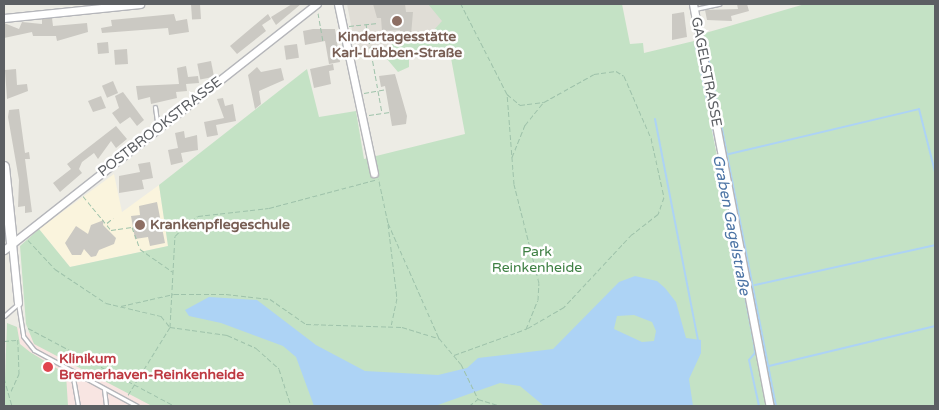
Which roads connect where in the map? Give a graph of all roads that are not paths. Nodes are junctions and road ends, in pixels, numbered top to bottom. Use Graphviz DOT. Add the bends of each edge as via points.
graph roads {
  1 [pos="140,4"];
  2 [pos="317,4"];
  3 [pos="338,4"];
  4 [pos="719,4"];
  5 [pos="694,6"];
  6 [pos="4,18"];
  7 [pos="155,107"];
  8 [pos="158,128"];
  9 [pos="4,168"];
  10 [pos="374,172"];
  11 [pos="8,247"];
  12 [pos="18,303"];
  13 [pos="4,316"];
  14 [pos="72,371"];
  15 [pos="103,388"];
  16 [pos="78,406"];
  17 [pos="106,406"];
  18 [pos="138,406"];
  19 [pos="770,406"];
  1 -- 6 [label="street"];
  2 -- 8 [label="street, POSTBROOKSTRASSE"];
  3 -- 10 [label="street" via="346,26"];
  4 -- 5 [label="lane"];
  5 -- 19 [label="street, GAGELSTRASSE"];
  7 -- 8 [label="lane"];
  8 -- 11 [label="street, POSTBROOKSTRASSE"];
  9 -- 11 [label="street"];
  11 -- 12 [label="street"];
  12 -- 13 [label="lane"];
  12 -- 14 [label="lane" via="24,339 34,350"];
  14 -- 15 [label="lane"];
  14 -- 16 [label="lane"];
  15 -- 17 [label="lane"];
  15 -- 18 [label="lane"];
}
